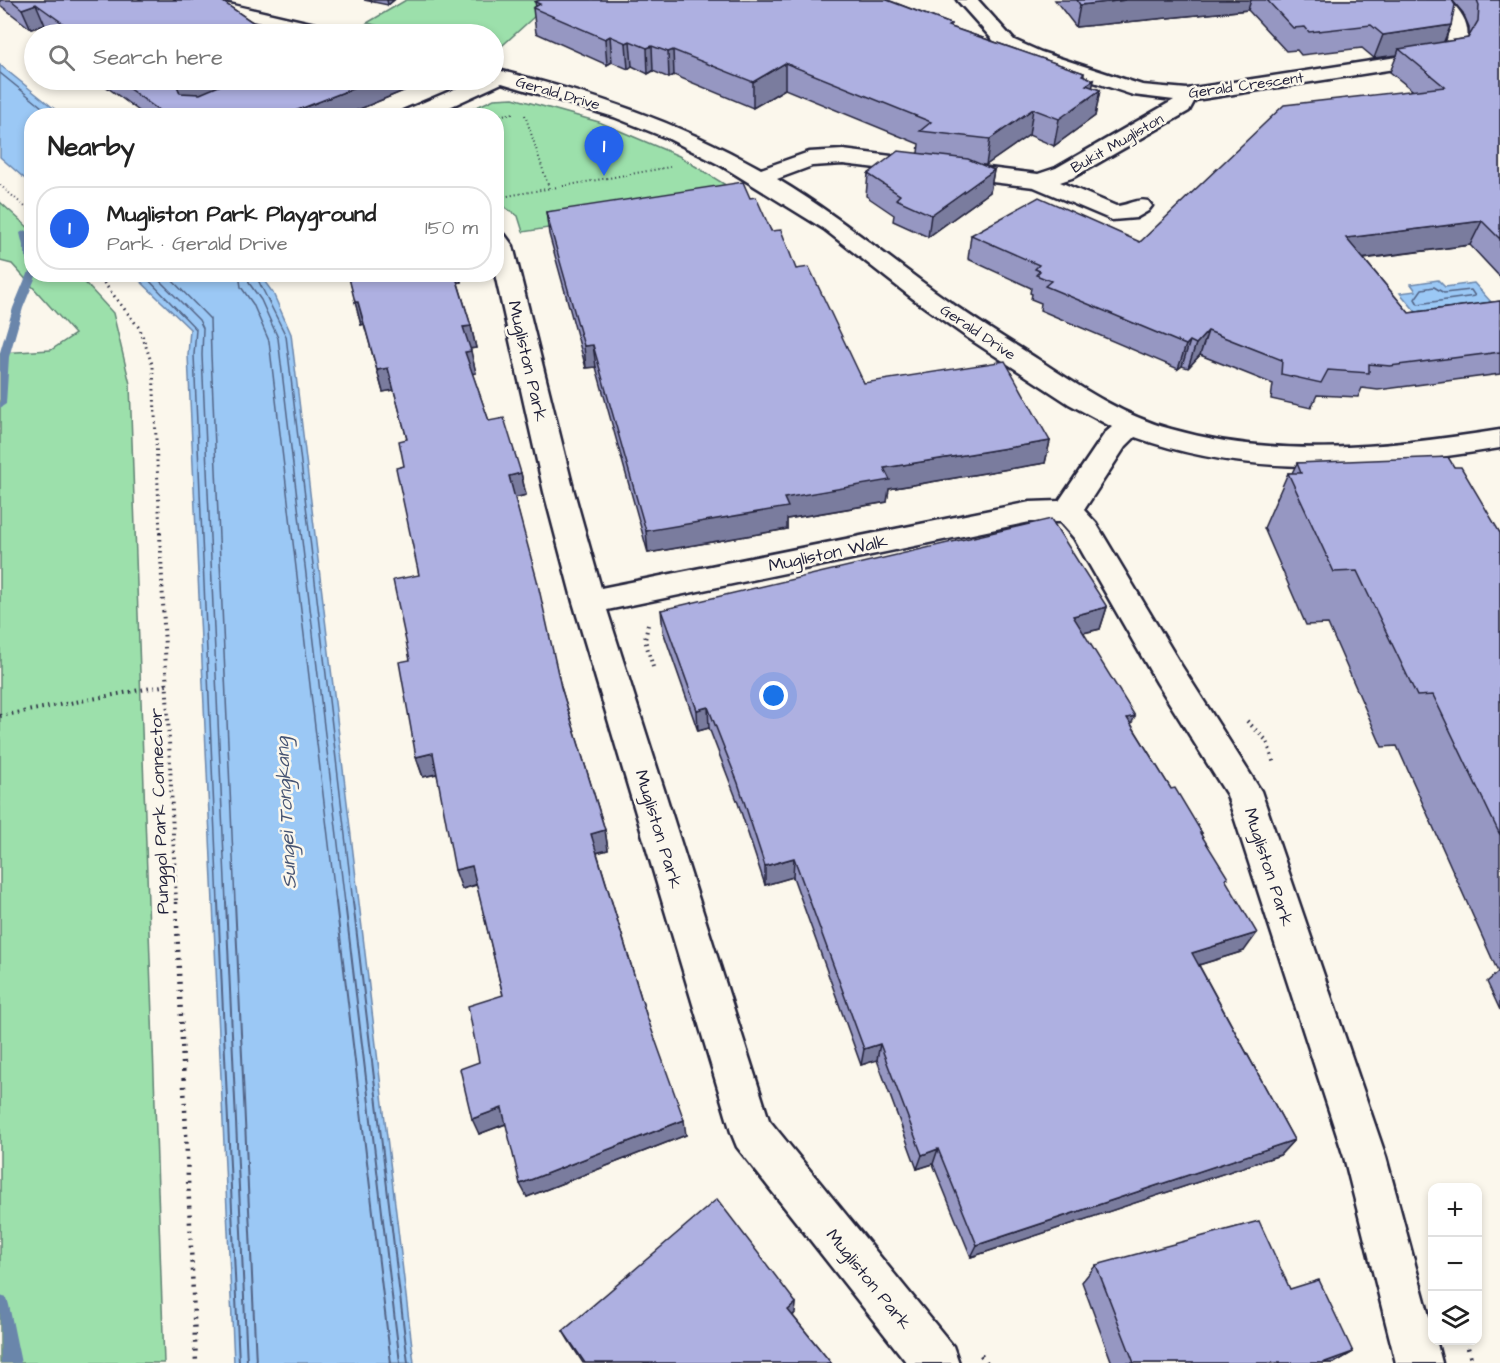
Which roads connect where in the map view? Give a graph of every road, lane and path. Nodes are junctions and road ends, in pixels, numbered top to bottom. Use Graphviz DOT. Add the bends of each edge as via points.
graph roads {
  1 [pos="185,0"];
  2 [pos="967,0"];
  3 [pos="1438,0"];
  4 [pos="290,24"];
  5 [pos="504,78"];
  6 [pos="467,90"];
  7 [pos="1187,95"];
  8 [pos="428,108"];
  9 [pos="504,115"];
  10 [pos="677,165"];
  11 [pos="761,178"];
  12 [pos="1039,181"];
  13 [pos="0,185"];
  14 [pos="549,188"];
  15 [pos="504,196"];
  16 [pos="24,206"];
  17 [pos="1140,206"];
  18 [pos="504,259"];
  19 [pos="103,282"];
  20 [pos="1131,424"];
  21 [pos="1500,439"];
  22 [pos="1068,511"];
  23 [pos="642,591"];
  24 [pos="589,602"];
  25 [pos="655,674"];
  26 [pos="167,685"];
  27 [pos="0,716"];
  28 [pos="1467,1345"];
  29 [pos="979,1354"];
  30 [pos="196,1363"];
  31 [pos="936,1363"];
  32 [pos="987,1363"];
  33 [pos="1419,1363"];
  34 [pos="1472,1363"];
  1 -- 4 [label="street"];
  2 -- 7 [label="street, Gerald Crescent" via="1007,44 1034,56 1140,91"];
  3 -- 7 [label="street, Gerald Crescent" via="1455,14 1460,36 1450,55"];
  5 -- 11 [label="street, Gerald Drive" via="624,113"];
  6 -- 8 [label="street"];
  7 -- 12 [label="street, Bukit Mugliston" via="1181,106 1064,173"];
  9 -- 14 [label="path" via="524,112"];
  10 -- 14 [label="path"];
  11 -- 12 [label="street, Bukit Mugliston" via="809,159 843,157"];
  11 -- 20 [label="street, Gerald Drive" via="1080,400"];
  12 -- 17 [label="street, Bukit Mugliston" via="1112,213 1128,213"];
  13 -- 16 [label="path"];
  14 -- 15 [label="path"];
  18 -- 24 [label="street, Mugliston Park"];
  19 -- 26 [label="path, Punggol Park Connector" via="140,329 153,368"];
  20 -- 21 [label="street, Gerald Drive" via="1190,443 1285,456 1397,454"];
  20 -- 22 [label="street" via="1115,440"];
  22 -- 23 [label="street, Mugliston Walk" via="1029,512"];
  22 -- 33 [label="street, Mugliston Park" via="1085,531 1243,791 1365,1156"];
  23 -- 24 [label="street, Mugliston Walk"];
  23 -- 25 [label="path" via="650,618 645,640"];
  24 -- 31 [label="street, Mugliston Park" via="752,1132"];
  26 -- 27 [label="path"];
  26 -- 30 [label="path, Punggol Park Connector"];
  28 -- 34 [label="path"];
  29 -- 32 [label="path"];
}
